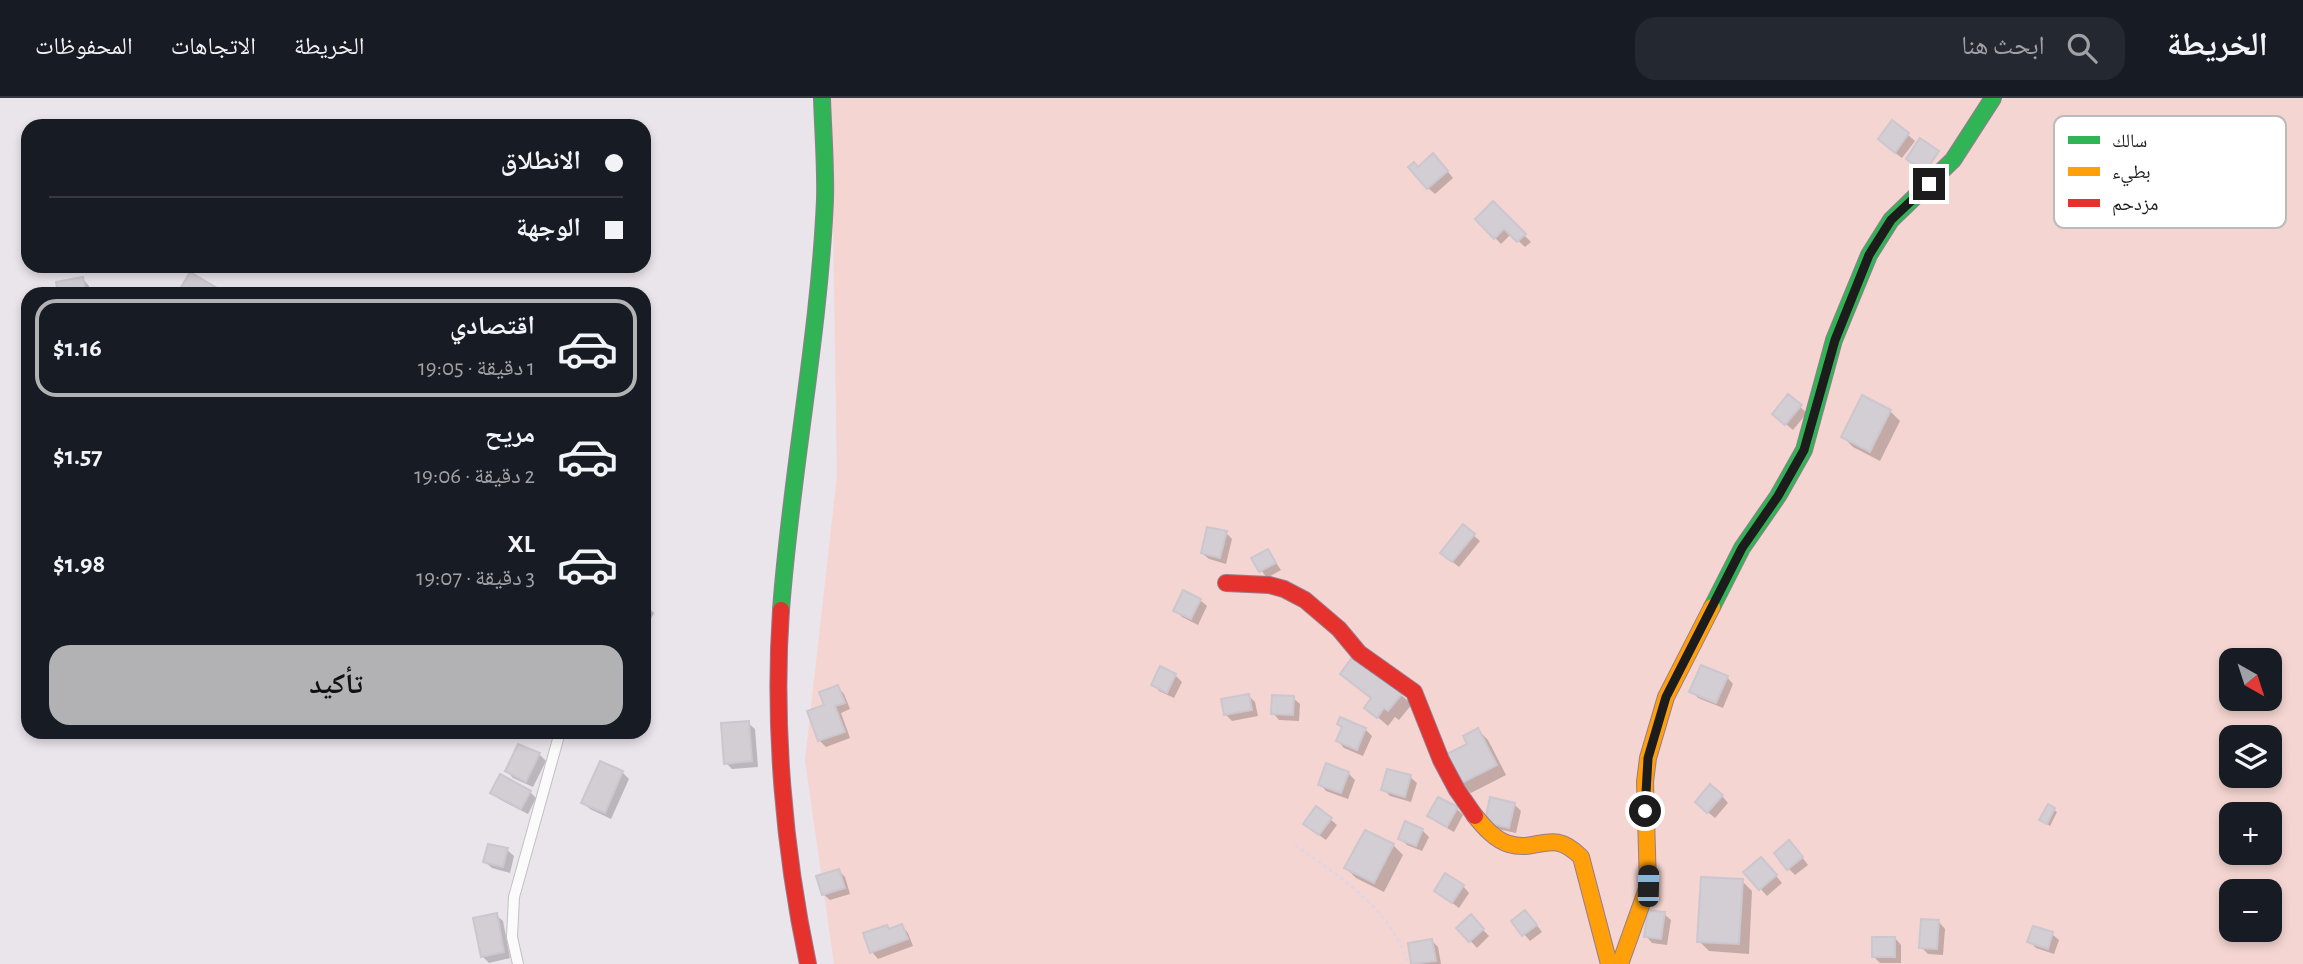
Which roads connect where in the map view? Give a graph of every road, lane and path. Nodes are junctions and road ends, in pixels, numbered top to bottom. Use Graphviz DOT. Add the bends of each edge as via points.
graph roads {
  1 [pos="822,98"];
  2 [pos="1993,98"];
  3 [pos="1226,583"];
  4 [pos="558,739"];
  5 [pos="1295,845"];
  6 [pos="518,964"];
  7 [pos="808,964"];
  8 [pos="1408,964"];
  9 [pos="1609,964"];
  10 [pos="1620,964"];
  1 -- 7 [label="street" via="825,197 821,262 785,555 777,667 794,897"];
  2 -- 10 [label="street" via="1953,160 1891,220 1874,245 1835,340 1804,450 1742,548 1666,697 1645,782 1648,886"];
  3 -- 9 [label="street" via="1269,584 1305,600 1359,653 1414,692 1428,732 1459,791 1483,827 1500,840 1513,846 1562,841 1574,847 1581,857"];
  4 -- 6 [label="lane" via="514,897 512,937"];
  5 -- 8 [label="path" via="1376,908 1389,922"];
}
